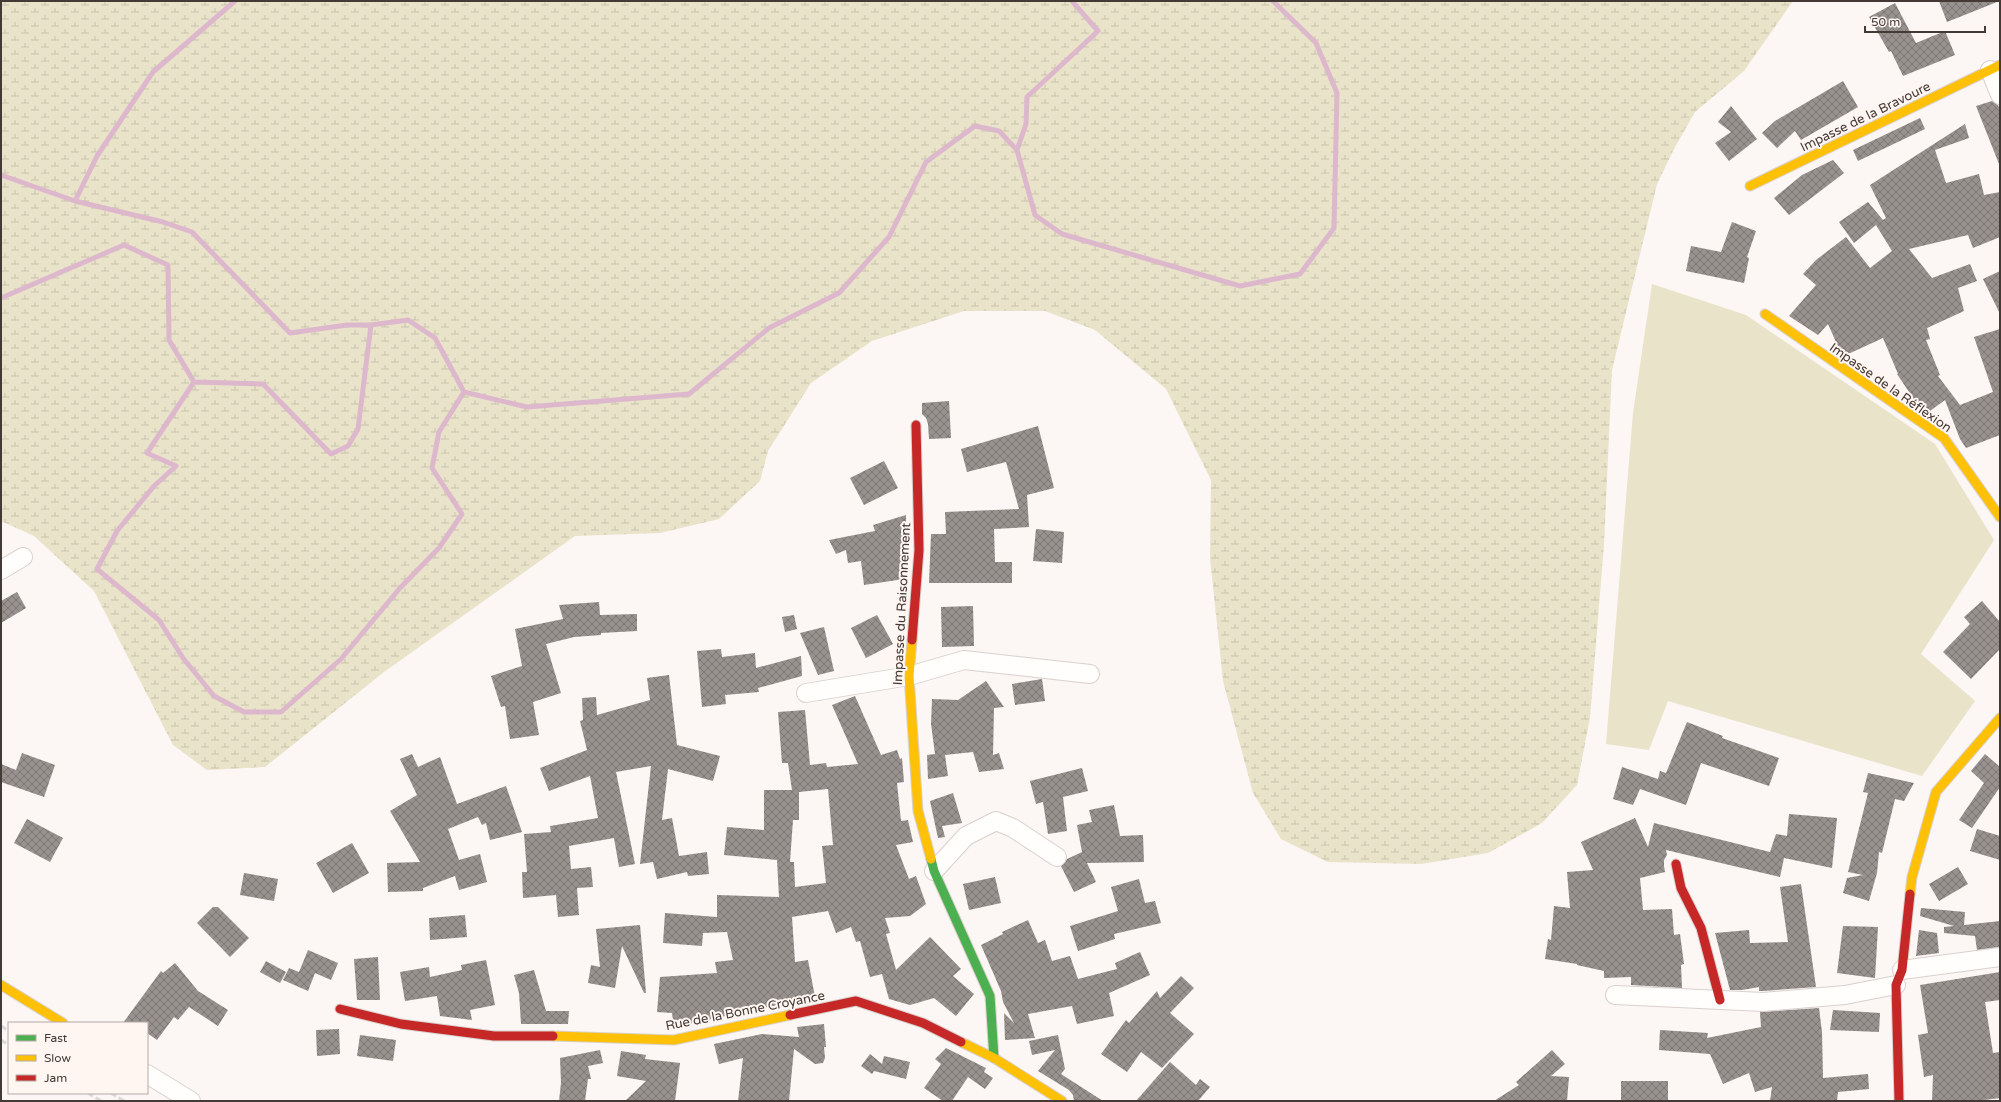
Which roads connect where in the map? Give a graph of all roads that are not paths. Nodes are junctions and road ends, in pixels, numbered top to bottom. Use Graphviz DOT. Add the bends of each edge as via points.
graph roads {
  1 [pos="1995,68"];
  2 [pos="2000,95"];
  3 [pos="1750,186"];
  4 [pos="1765,314"];
  5 [pos="916,425"];
  6 [pos="2000,517"];
  7 [pos="23,557"];
  8 [pos="1,570"];
  9 [pos="1090,674"];
  10 [pos="909,676"];
  11 [pos="806,693"];
  12 [pos="2000,718"];
  13 [pos="1057,857"];
  14 [pos="1676,864"];
  15 [pos="934,870"];
  16 [pos="2000,957"];
  17 [pos="1900,978"];
  18 [pos="1,985"];
  19 [pos="1616,994"];
  20 [pos="1720,1000"];
  21 [pos="340,1009"];
  22 [pos="61,1022"];
  23 [pos="994,1058"];
  24 [pos="148,1075"];
  25 [pos="191,1101"];
  26 [pos="1062,1101"];
  27 [pos="1899,1101"];
  1 -- 2 [label="street"];
  1 -- 3 [label="street, Impasse de la Bravoure"];
  4 -- 6 [label="street, Impasse de la Réflexion" via="1944,438"];
  5 -- 10 [label="street, Impasse du Raisonnement" via="919,550"];
  7 -- 8 [label="street"];
  9 -- 10 [label="street" via="964,660"];
  10 -- 11 [label="street"];
  10 -- 15 [label="street, Impasse du Raisonnement" via="918,811"];
  12 -- 17 [label="street" via="1936,792 1912,877"];
  13 -- 15 [label="street" via="1013,828 996,821 966,836"];
  14 -- 20 [label="street" via="1681,888 1701,928"];
  15 -- 23 [label="street, Impasse du Raisonnement" via="990,996"];
  16 -- 17 [label="street"];
  17 -- 20 [label="street" via="1845,995 1763,1002"];
  17 -- 27 [label="street"];
  18 -- 22 [label="street"];
  19 -- 20 [label="street"];
  21 -- 23 [label="street, Rue de la Bonne Croyance" via="401,1024 494,1036 674,1040 856,1001 923,1023"];
  23 -- 26 [label="street, Rue de la Bonne Croyance"];
  24 -- 25 [label="street"];
}
